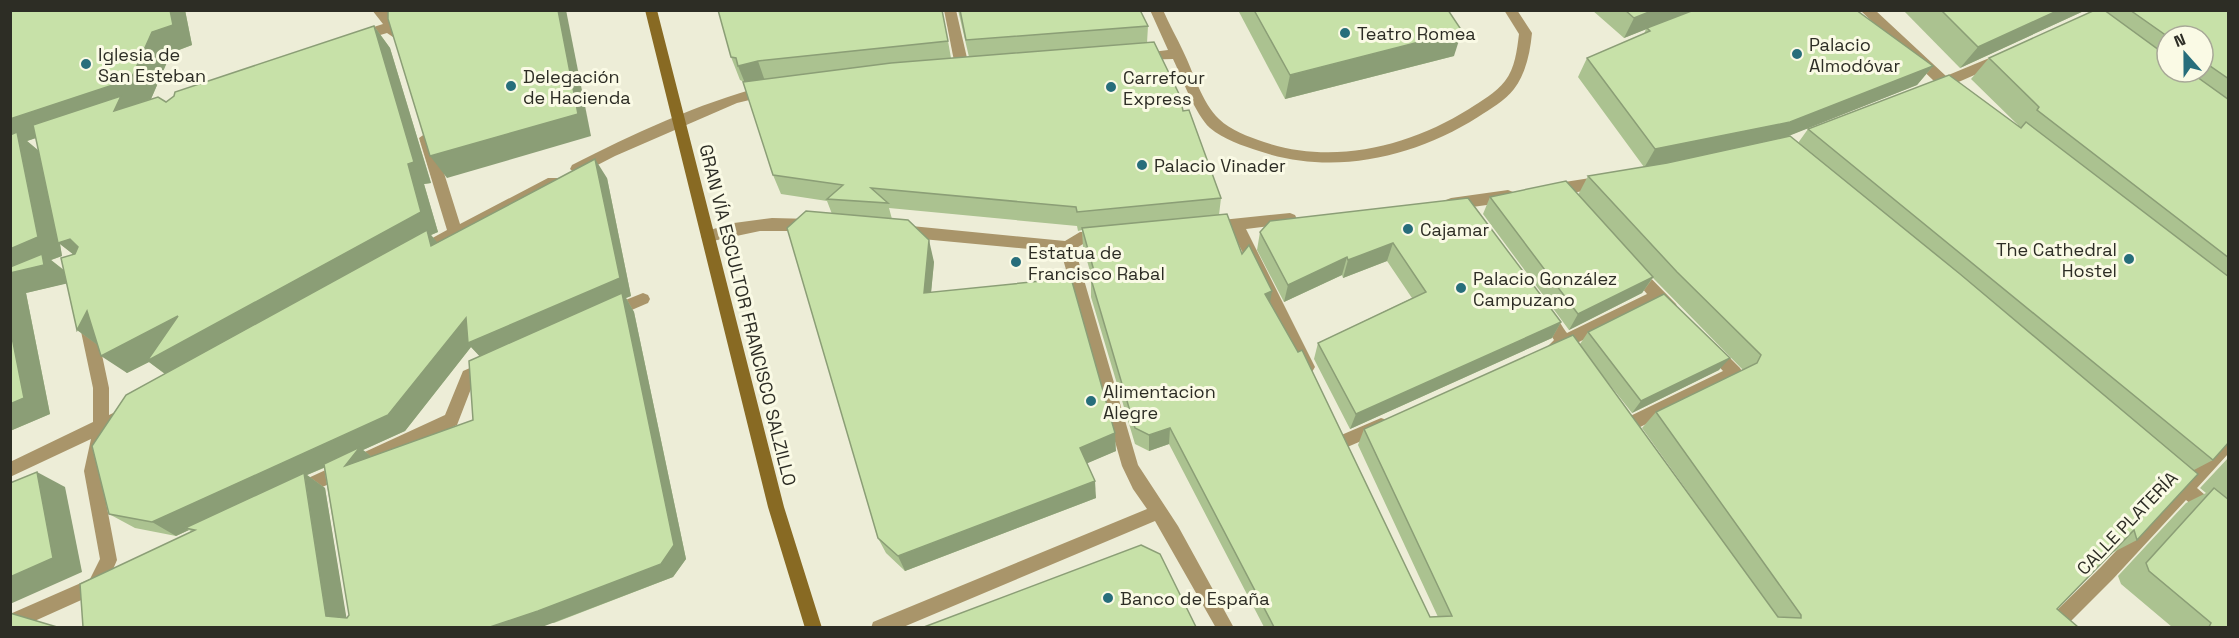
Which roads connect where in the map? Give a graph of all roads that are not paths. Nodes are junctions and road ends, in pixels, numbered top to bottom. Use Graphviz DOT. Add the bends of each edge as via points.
graph roads {
  1 [pos="378,10"];
  2 [pos="446,10"];
  3 [pos="651,10"];
  4 [pos="950,10"];
  5 [pos="1156,10"];
  6 [pos="1510,10"];
  7 [pos="1866,10"];
  8 [pos="391,25"];
  9 [pos="342,42"];
  10 [pos="398,47"];
  11 [pos="1178,54"];
  12 [pos="2010,55"];
  13 [pos="1130,58"];
  14 [pos="963,71"];
  15 [pos="1944,83"];
  16 [pos="1924,89"];
  17 [pos="778,90"];
  18 [pos="1961,97"];
  19 [pos="421,123"];
  20 [pos="680,123"];
  21 [pos="1613,181"];
  22 [pos="1560,189"];
  23 [pos="1539,192"];
  24 [pos="1518,195"];
  25 [pos="1442,205"];
  26 [pos="1575,205"];
  27 [pos="1306,218"];
  28 [pos="1238,225"];
  29 [pos="825,226"];
  30 [pos="1198,228"];
  31 [pos="882,230"];
  32 [pos="455,232"];
  33 [pos="1115,235"];
  34 [pos="708,236"];
  35 [pos="1067,247"];
  36 [pos="403,261"];
  37 [pos="1627,263"];
  38 [pos="1657,296"];
  39 [pos="643,298"];
  40 [pos="1538,306"];
  41 [pos="83,308"];
  42 [pos="599,318"];
  43 [pos="1681,319"];
  44 [pos="1696,334"];
  45 [pos="1565,342"];
  46 [pos="1544,351"];
  47 [pos="500,362"];
  48 [pos="1586,370"];
  49 [pos="1314,380"];
  50 [pos="132,410"];
  51 [pos="1398,417"];
  52 [pos="1628,425"];
  53 [pos="101,428"];
  54 [pos="1345,441"];
  55 [pos="2229,443"];
  56 [pos="2159,467"];
  57 [pos="10,470"];
  58 [pos="2186,489"];
  59 [pos="279,499"];
  60 [pos="1158,512"];
  61 [pos="2229,525"];
  62 [pos="117,575"];
  63 [pos="96,585"];
  64 [pos="10,623"];
  65 [pos="97,627"];
  66 [pos="814,627"];
  67 [pos="879,627"];
  68 [pos="1226,627"];
  69 [pos="2051,627"];
  1 -- 8 [label="street"];
  2 -- 8 [label="street"];
  3 -- 20 [label="main road, GRAN VÍA ESCULTOR FRANCISCO SALZILLO"];
  4 -- 14 [label="street"];
  5 -- 11 [label="street"];
  6 -- 11 [label="street" via="1526,33 1523,56 1504,91 1468,118 1424,140 1376,154 1317,156 1269,150 1239,139 1212,122"];
  7 -- 15 [label="street"];
  8 -- 9 [label="street"];
  8 -- 10 [label="street"];
  11 -- 13 [label="street"];
  12 -- 15 [label="street"];
  15 -- 16 [label="street"];
  15 -- 18 [label="street"];
  17 -- 20 [label="street" via="734,99"];
  19 -- 32 [label="street"];
  20 -- 32 [label="street" via="610,152"];
  20 -- 34 [label="main road, GRAN VÍA ESCULTOR FRANCISCO SALZILLO"];
  21 -- 22 [label="street"];
  22 -- 23 [label="street"];
  22 -- 26 [label="street"];
  24 -- 25 [label="street" via="1467,209"];
  27 -- 28 [label="street"];
  28 -- 30 [label="street"];
  28 -- 49 [label="street"];
  29 -- 34 [label="street" via="779,222"];
  31 -- 35 [label="street"];
  32 -- 36 [label="street"];
  33 -- 35 [label="street" via="1080,238"];
  34 -- 66 [label="main road, GRAN VÍA ESCULTOR FRANCISCO SALZILLO" via="776,507"];
  35 -- 60 [label="street" via="1130,466"];
  37 -- 38 [label="street"];
  38 -- 43 [label="street"];
  38 -- 45 [label="street"];
  39 -- 42 [label="street"];
  40 -- 45 [label="street"];
  41 -- 53 [label="street" via="101,388"];
  44 -- 52 [label="street" via="1735,373"];
  45 -- 46 [label="street"];
  45 -- 48 [label="street"];
  47 -- 59 [label="street" via="468,376 451,420 334,480"];
  50 -- 53 [label="street"];
  51 -- 54 [label="street"];
  53 -- 57 [label="street"];
  53 -- 63 [label="street" via="92,471 109,560"];
  55 -- 58 [label="street, CALLE PLATERÍA"];
  56 -- 58 [label="street"];
  58 -- 61 [label="street"];
  58 -- 69 [label="street, CALLE PLATERÍA"];
  60 -- 67 [label="street"];
  60 -- 68 [label="street"];
  62 -- 63 [label="street"];
  63 -- 64 [label="street"];
  63 -- 65 [label="street"];
}
